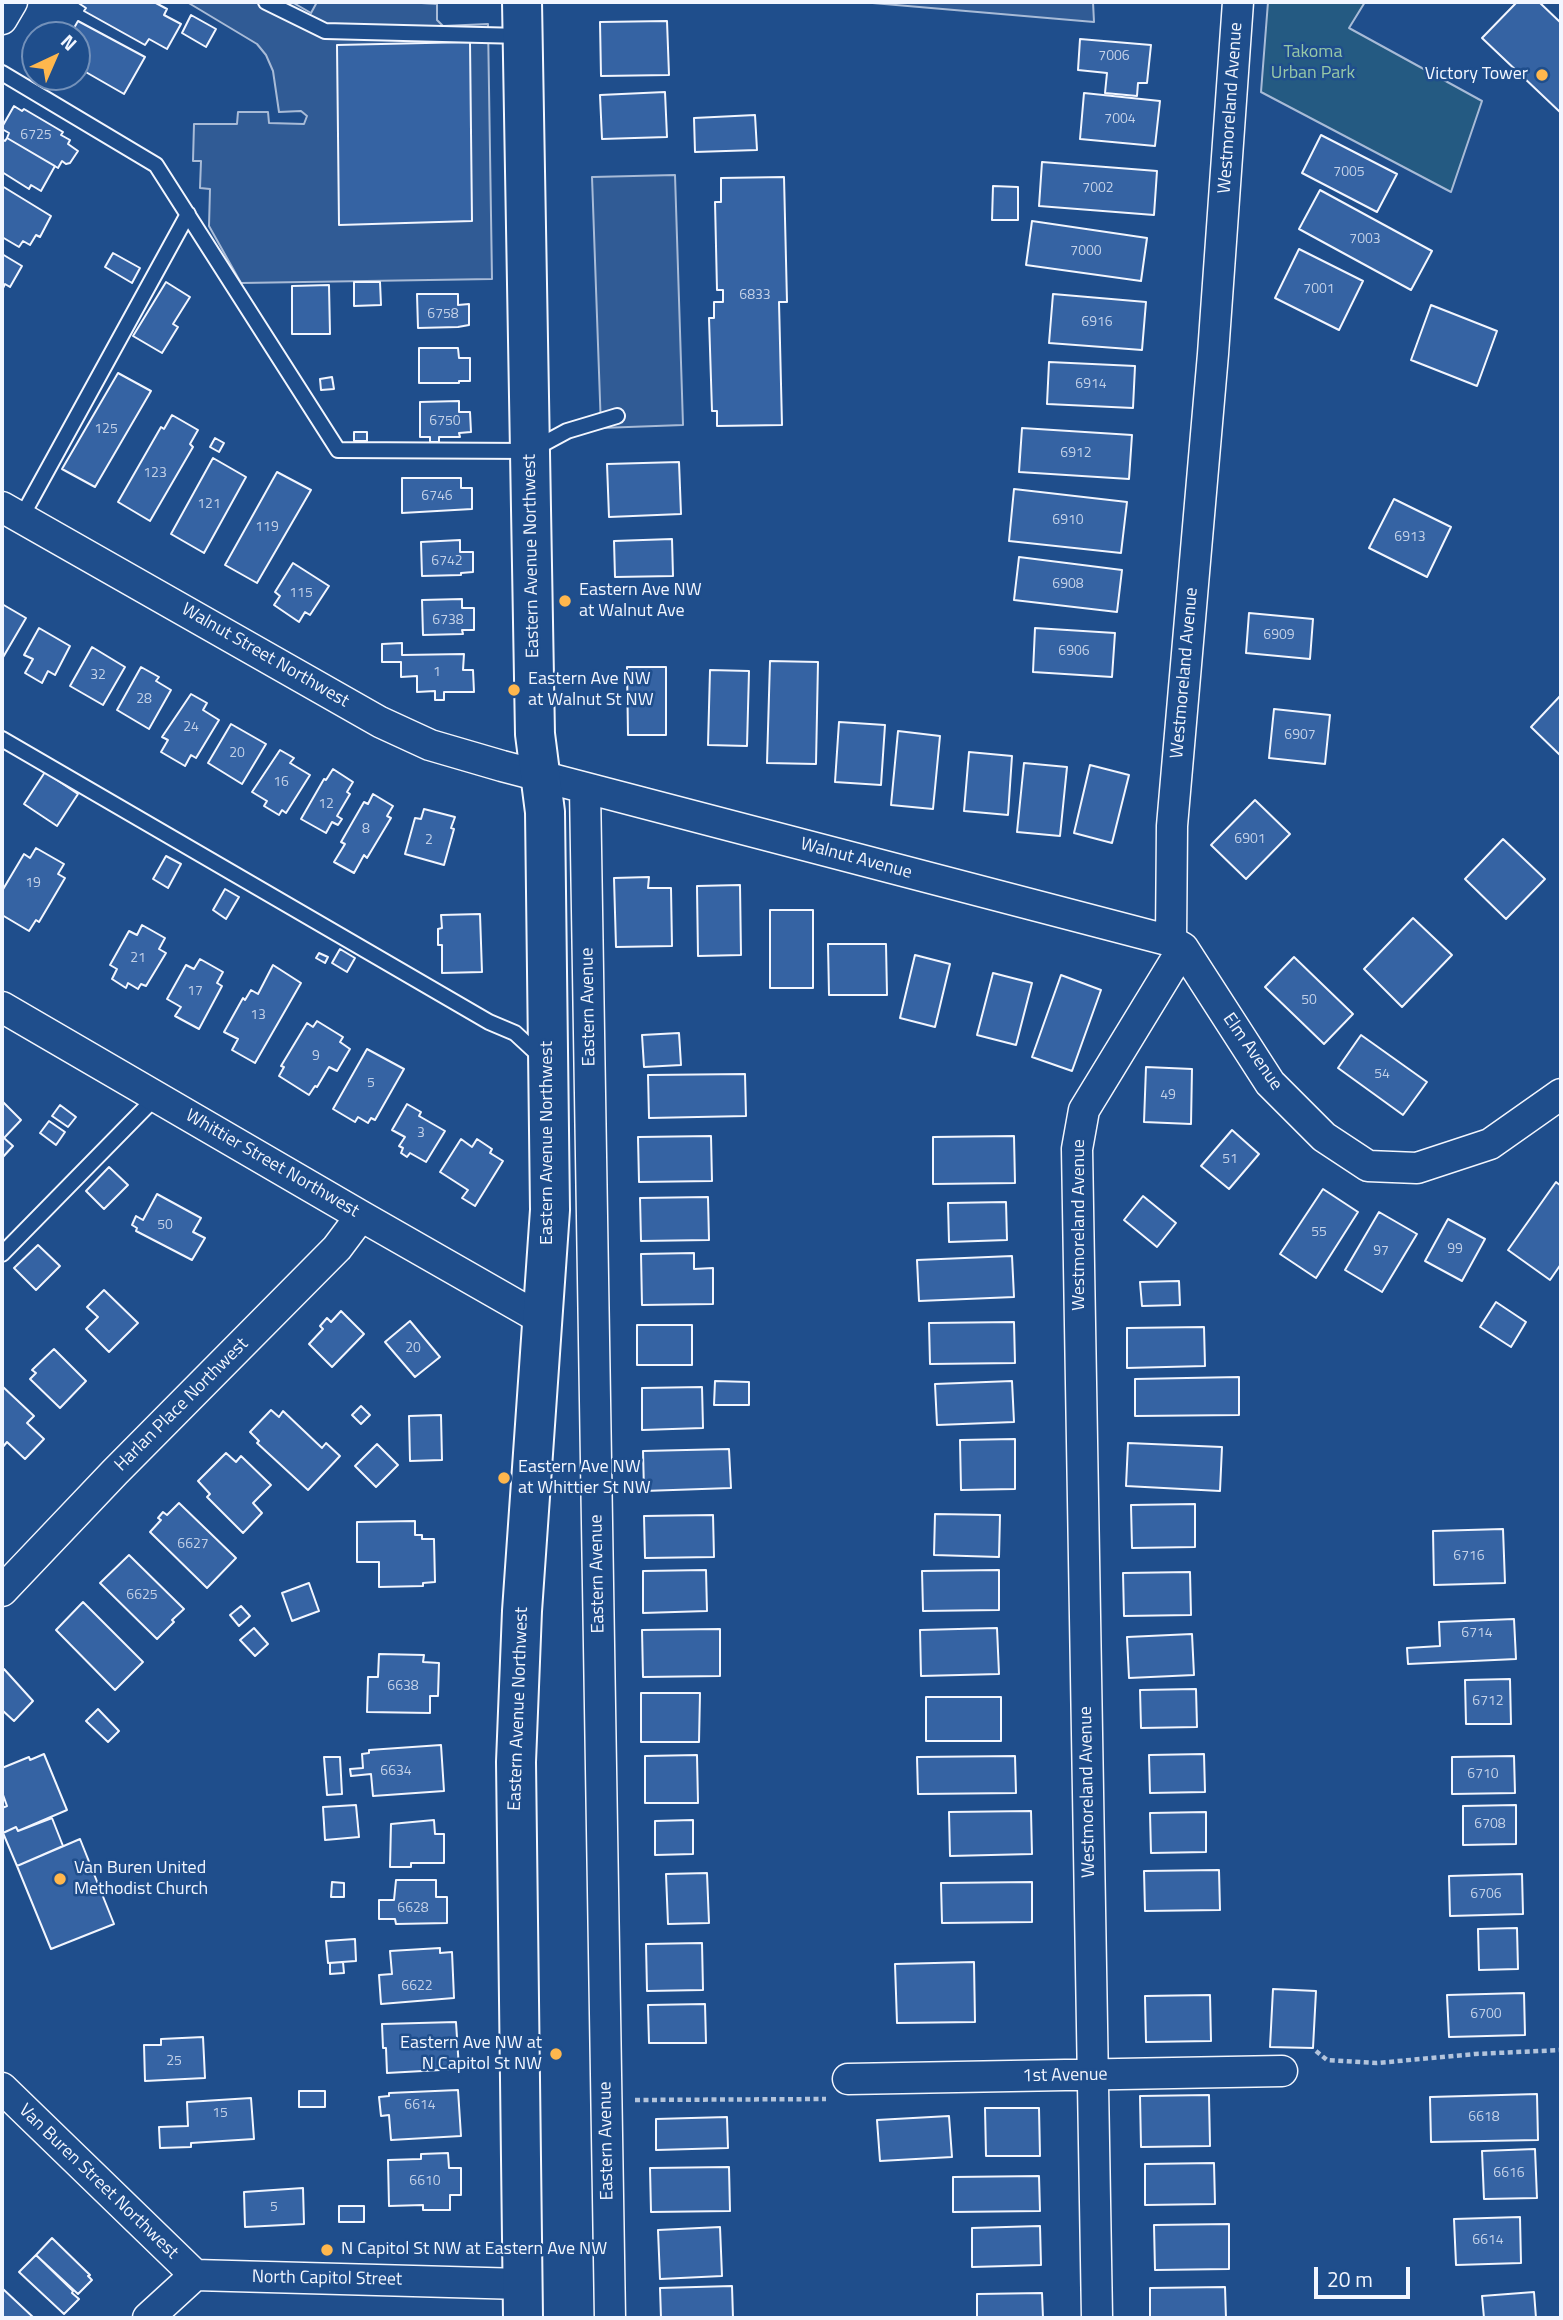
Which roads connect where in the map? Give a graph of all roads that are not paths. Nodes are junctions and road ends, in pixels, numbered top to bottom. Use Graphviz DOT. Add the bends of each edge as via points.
graph roads {
  1 [pos="12,2"];
  2 [pos="266,2"];
  3 [pos="1238,2"];
  4 [pos="2,19"];
  5 [pos="522,19"];
  6 [pos="2,73"];
  7 [pos="188,214"];
  8 [pos="617,416"];
  9 [pos="530,451"];
  10 [pos="11,512"];
  11 [pos="2,739"];
  12 [pos="541,776"];
  13 [pos="585,788"];
  14 [pos="1177,944"];
  15 [pos="2,1007"];
  16 [pos="549,1064"];
  17 [pos="1561,1094"];
  18 [pos="156,1097"];
  19 [pos="361,1216"];
  20 [pos="2,1254"];
  21 [pos="543,1320"];
  22 [pos="2,1591"];
  23 [pos="1282,2071"];
  24 [pos="1093,2075"];
  25 [pos="848,2079"];
  26 [pos="2,2088"];
  27 [pos="195,2275"];
  28 [pos="523,2301"];
  29 [pos="148,2318"];
  30 [pos="610,2318"];
  31 [pos="1097,2318"];
  1 -- 4 [label="street"];
  2 -- 5 [label="lane" via="325,32"];
  3 -- 14 [label="street, Westmoreland Avenue" via="1172,826"];
  5 -- 9 [label="street, Eastern Avenue Northwest"];
  6 -- 7 [label="lane" via="156,164"];
  7 -- 9 [label="lane" via="338,450"];
  7 -- 10 [label="lane"];
  8 -- 9 [label="lane" via="567,431"];
  9 -- 12 [label="street, Eastern Avenue Northwest" via="535,734"];
  10 -- 12 [label="street, Walnut Street Northwest" via="396,730 430,745"];
  11 -- 16 [label="lane" via="515,1033"];
  12 -- 13 [label="street, Walnut Avenue"];
  12 -- 16 [label="street, Eastern Avenue Northwest"];
  13 -- 14 [label="street, Walnut Avenue"];
  13 -- 30 [label="street, Eastern Avenue"];
  14 -- 17 [label="street, Elm Avenue" via="1270,1083 1324,1137 1368,1166 1417,1168 1490,1144"];
  14 -- 24 [label="street, Westmoreland Avenue" via="1084,1110 1077,1149"];
  15 -- 18 [label="street, Whittier Street Northwest"];
  16 -- 21 [label="street, Eastern Avenue Northwest" via="550,1210"];
  18 -- 19 [label="street, Whittier Street Northwest"];
  18 -- 20 [label="lane"];
  19 -- 21 [label="street, Whittier Street Northwest"];
  19 -- 22 [label="street, Harlan Place Northwest" via="337,1248"];
  21 -- 28 [label="street, Eastern Avenue Northwest" via="516,1762"];
  23 -- 24 [label="street, 1st Avenue"];
  24 -- 25 [label="street, 1st Avenue"];
  24 -- 31 [label="street, Westmoreland Avenue"];
  26 -- 27 [label="street, Van Buren Street Northwest"];
  27 -- 28 [label="street, North Capitol Street"];
  27 -- 29 [label="street"];
}
